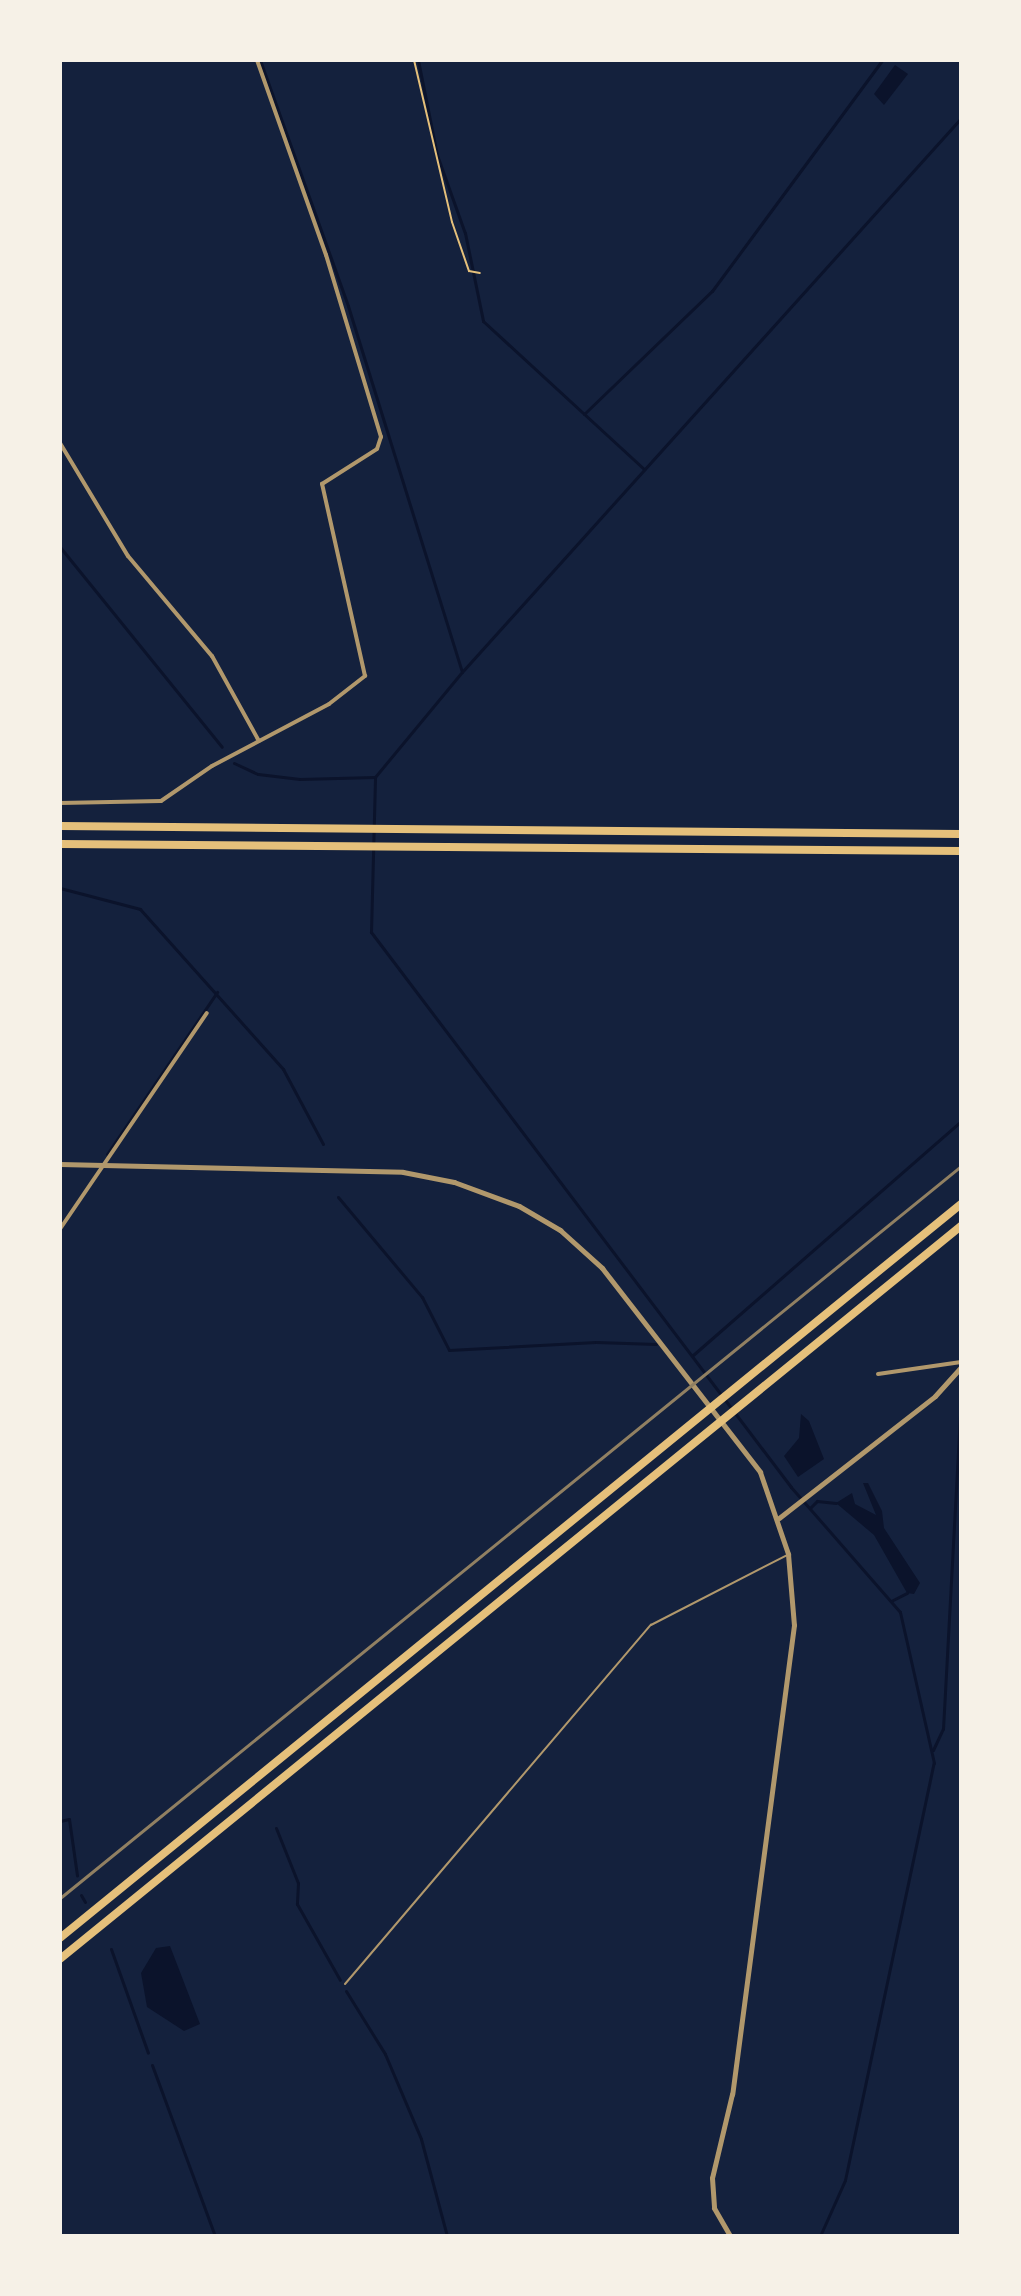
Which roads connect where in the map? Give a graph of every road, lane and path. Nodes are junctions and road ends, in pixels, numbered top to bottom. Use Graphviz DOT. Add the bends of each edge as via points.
graph roads {
  1 [pos="257,60"];
  2 [pos="414,60"];
  3 [pos="479,273"];
  4 [pos="60,443"];
  5 [pos="259,741"];
  6 [pos="60,803"];
  7 [pos="60,826"];
  8 [pos="961,834"];
  9 [pos="60,844"];
  10 [pos="961,851"];
  11 [pos="207,1013"];
  12 [pos="60,1164"];
  13 [pos="103,1165"];
  14 [pos="961,1204"];
  15 [pos="961,1226"];
  16 [pos="60,1229"];
  17 [pos="961,1364"];
  18 [pos="878,1374"];
  19 [pos="779,1518"];
  20 [pos="788,1554"];
  21 [pos="60,1938"];
  22 [pos="60,1959"];
  23 [pos="345,1984"];
  24 [pos="730,2236"];
  1 -- 5 [label="street" via="326,255 381,437 377,449 322,484 365,676 329,704"];
  2 -- 3 [label="path" via="452,222 469,271"];
  4 -- 5 [label="street" via="128,556 212,656"];
  5 -- 6 [label="street" via="161,801"];
  7 -- 8 [label="highway"];
  9 -- 10 [label="highway"];
  11 -- 13 [label="street"];
  12 -- 13 [label="street"];
  13 -- 16 [label="street"];
  13 -- 19 [label="street" via="403,1172 454,1182 519,1206 560,1230 611,1278 744,1447"];
  14 -- 21 [label="highway"];
  15 -- 22 [label="highway"];
  17 -- 18 [label="street"];
  17 -- 19 [label="street" via="935,1396"];
  19 -- 20 [label="street"];
  20 -- 23 [label="lane" via="651,1625"];
  20 -- 24 [label="street" via="792,1649 732,2094 712,2178 714,2208"];
}
